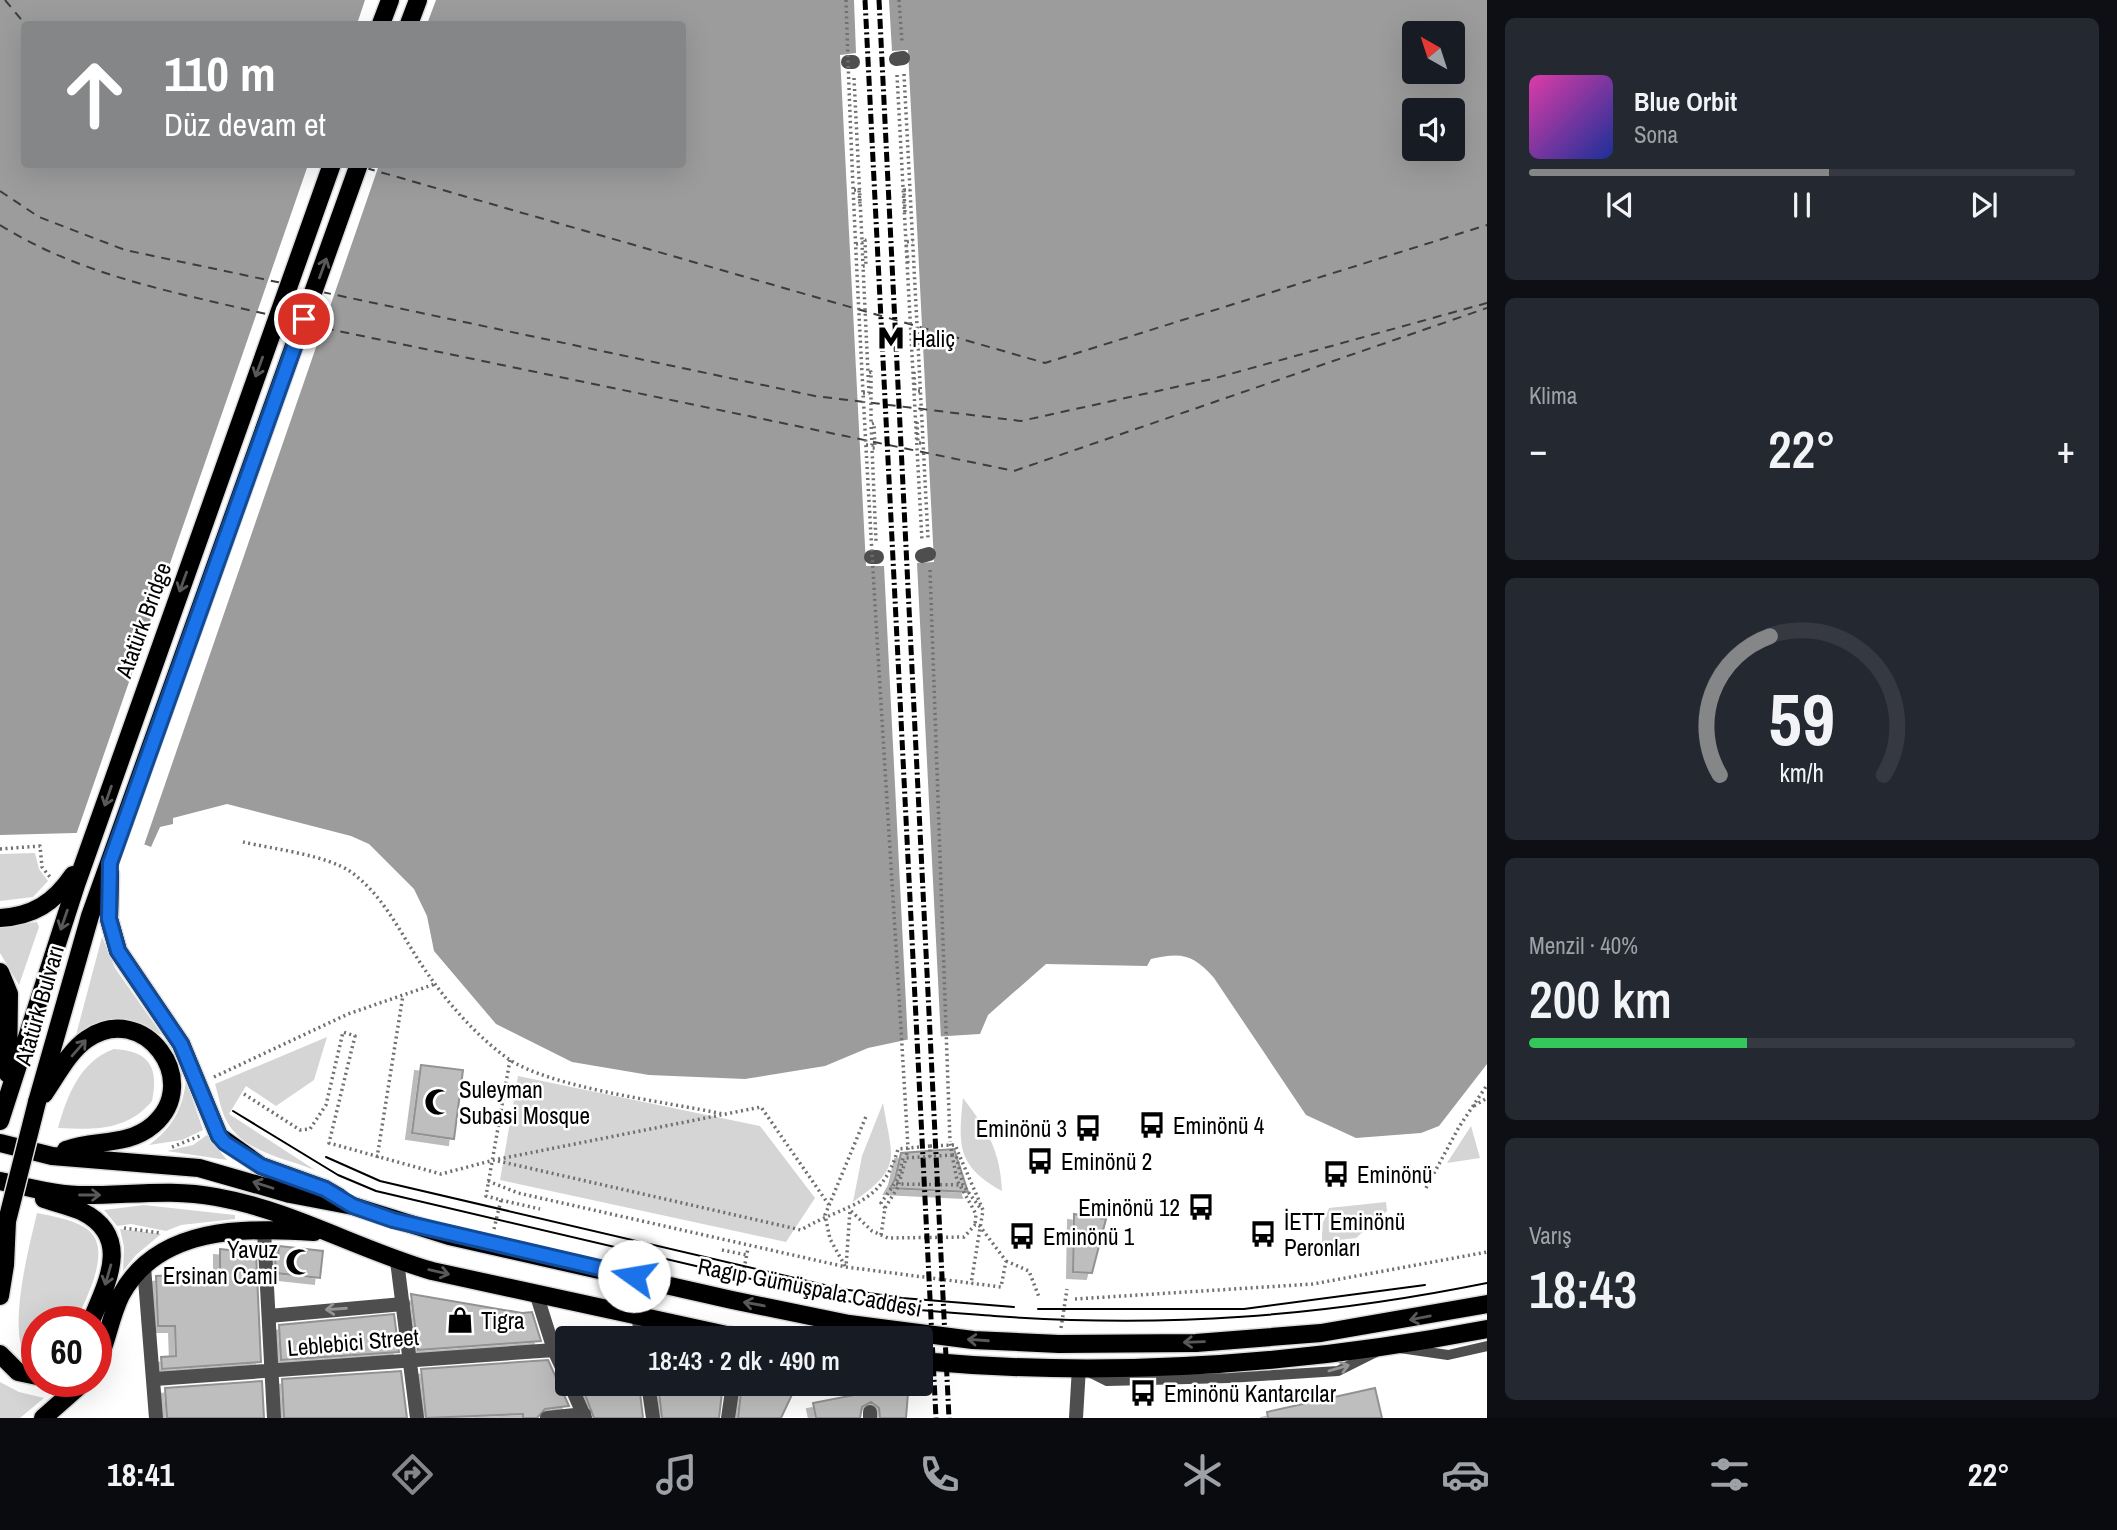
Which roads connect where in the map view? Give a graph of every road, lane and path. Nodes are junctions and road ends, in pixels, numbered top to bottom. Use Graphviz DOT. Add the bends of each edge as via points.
graph roads {
  1 [pos="390,0"];
  2 [pos="418,0"];
  3 [pos="846,0"];
  4 [pos="382,21"];
  5 [pos="410,21"];
  6 [pos="900,58"];
  7 [pos="851,62"];
  8 [pos="331,168"];
  9 [pos="358,168"];
  10 [pos="854,190"];
  11 [pos="910,190"];
  12 [pos="905,212"];
  13 [pos="861,215"];
  14 [pos="913,241"];
  15 [pos="856,244"];
  16 [pos="908,262"];
  17 [pos="863,266"];
  18 [pos="914,372"];
  19 [pos="869,373"];
  20 [pos="921,391"];
  21 [pos="863,393"];
  22 [pos="916,422"];
  23 [pos="872,424"];
  24 [pos="924,443"];
  25 [pos="866,445"];
  26 [pos="926,555"];
  27 [pos="874,557"];
  28 [pos="243,842"];
  29 [pos="0,849"];
  30 [pos="87,855"];
  31 [pos="110,863"];
  32 [pos="54,881"];
  33 [pos="0,918"];
  34 [pos="0,972"];
  35 [pos="435,984"];
  36 [pos="403,995"];
  37 [pos="510,1060"];
  38 [pos="209,1079"];
  39 [pos="1487,1085"];
  40 [pos="244,1094"];
  41 [pos="7,1095"];
  42 [pos="1487,1098"];
  43 [pos="37,1102"];
  44 [pos="1471,1108"];
  45 [pos="725,1114"];
  46 [pos="867,1114"];
  47 [pos="0,1121"];
  48 [pos="203,1134"];
  49 [pos="950,1142"];
  50 [pos="0,1143"];
  51 [pos="930,1146"];
  52 [pos="164,1148"];
  53 [pos="952,1155"];
  54 [pos="52,1156"];
  55 [pos="930,1157"];
  56 [pos="377,1158"];
  57 [pos="906,1158"];
  58 [pos="495,1160"];
  59 [pos="0,1181"];
  60 [pos="488,1181"];
  61 [pos="898,1185"];
  62 [pos="961,1185"];
  63 [pos="23,1187"];
  64 [pos="1426,1188"];
  65 [pos="501,1200"];
  66 [pos="829,1205"];
  67 [pos="353,1206"];
  68 [pos="540,1209"];
  69 [pos="850,1210"];
  70 [pos="984,1210"];
  71 [pos="825,1215"];
  72 [pos="7,1221"];
  73 [pos="977,1225"];
  74 [pos="116,1228"];
  75 [pos="264,1231"];
  76 [pos="328,1233"];
  77 [pos="167,1235"];
  78 [pos="881,1236"];
  79 [pos="0,1244"];
  80 [pos="491,1245"];
  81 [pos="748,1247"];
  82 [pos="722,1250"];
  83 [pos="1487,1252"];
  84 [pos="747,1255"];
  85 [pos="397,1261"];
  86 [pos="1006,1261"];
  87 [pos="144,1267"];
  88 [pos="846,1267"];
  89 [pos="971,1284"];
  90 [pos="750,1287"];
  91 [pos="536,1293"];
  92 [pos="0,1296"];
  93 [pos="1039,1297"];
  94 [pos="1075,1298"];
  95 [pos="403,1304"];
  96 [pos="1487,1304"];
  97 [pos="96,1306"];
  98 [pos="269,1315"];
  99 [pos="638,1315"];
  100 [pos="112,1320"];
  101 [pos="640,1326"];
  102 [pos="686,1326"];
  103 [pos="1487,1329"];
  104 [pos="1390,1346"];
  105 [pos="1487,1346"];
  106 [pos="554,1350"];
  107 [pos="0,1354"];
  108 [pos="411,1359"];
  109 [pos="933,1361"];
  110 [pos="1079,1367"];
  111 [pos="271,1371"];
  112 [pos="21,1373"];
  113 [pos="155,1379"];
  114 [pos="575,1396"];
  115 [pos="650,1396"];
  116 [pos="731,1396"];
  117 [pos="67,1397"];
  118 [pos="584,1416"];
  119 [pos="43,1418"];
  120 [pos="156,1418"];
  121 [pos="274,1418"];
  122 [pos="417,1418"];
  123 [pos="547,1418"];
  124 [pos="653,1418"];
  125 [pos="728,1418"];
  126 [pos="1076,1418"];
  1 -- 4 [label="main road"];
  2 -- 5 [label="main road"];
  3 -- 7 [label="path, bridge"];
  6 -- 12 [label="path"];
  7 -- 10 [label="path, bridge"];
  7 -- 13 [label="path, bridge"];
  8 -- 30 [label="main road, Atatürk Bridge, one-way"];
  31 -- 9 [label="main road, one-way"];
  10 -- 13 [label="path" via="859,190"];
  10 -- 15 [label="path, bridge"];
  11 -- 12 [label="path" via="904,190"];
  12 -- 16 [label="path"];
  13 -- 17 [label="path" via="866,253"];
  14 -- 16 [label="path" via="906,242"];
  15 -- 17 [label="path" via="862,243"];
  15 -- 21 [label="path, bridge"];
  16 -- 18 [label="path"];
  17 -- 19 [label="path"];
  18 -- 20 [label="path" via="915,391"];
  18 -- 22 [label="path"];
  19 -- 21 [label="path" via="870,393"];
  19 -- 23 [label="path"];
  21 -- 25 [label="path, bridge"];
  22 -- 24 [label="path" via="918,443"];
  22 -- 26 [label="path"];
  23 -- 25 [label="path" via="872,445"];
  23 -- 27 [label="path, bridge" via="876,448 872,448"];
  25 -- 27 [label="path, bridge"];
  27 -- 57 [label="path, bridge"];
  28 -- 35 [label="path" via="351,872 399,925"];
  29 -- 32 [label="path" via="40,846 42,867"];
  30 -- 33 [label="main road" via="64,889 39,910"];
  30 -- 41 [label="main road, Atatürk Bridge, one-way"];
  31 -- 43 [label="main road, Atatürk Bulvarı" via="90,916"];
  31 -- 67 [label="main road" via="109,919 118,951 181,1044 219,1136 261,1166 325,1189"];
  34 -- 41 [label="main road" via="9,994"];
  35 -- 36 [label="path"];
  35 -- 37 [label="path" via="464,1020"];
  36 -- 38 [label="path" via="348,1014"];
  36 -- 56 [label="path"];
  37 -- 45 [label="path" via="552,1078"];
  37 -- 58 [label="path"];
  39 -- 44 [label="path"];
  40 -- 56 [label="path" via="300,1130 310,1129 326,1105 343,1032 355,1036 329,1143"];
  41 -- 47 [label="main road, Atatürk Bulvarı"];
  42 -- 44 [label="path"];
  43 -- 54 [label="main road, one-way" via="78,1046 104,1030 138,1032 153,1041 169,1064 172,1093 152,1125 109,1144 72,1148"];
  43 -- 72 [label="main road, Atatürk Bulvarı, bridge"];
  44 -- 64 [label="path"];
  45 -- 58 [label="path"];
  45 -- 66 [label="path" via="761,1107"];
  46 -- 66 [label="path"];
  48 -- 52 [label="path"];
  49 -- 53 [label="path, bridge"];
  50 -- 54 [label="main road, Ragıp Gümüşpala Caddesi"];
  51 -- 55 [label="path"];
  51 -- 69 [label="path" via="898,1149 891,1172 874,1193"];
  51 -- 70 [label="path" via="955,1145"];
  53 -- 55 [label="path, bridge"];
  53 -- 62 [label="path"];
  53 -- 62 [label="path" via="956,1155"];
  67 -- 54 [label="main road, Ragıp Gümüşpala Caddesi, one-way" via="199,1168"];
  55 -- 57 [label="path, bridge"];
  56 -- 58 [label="path" via="441,1174"];
  57 -- 61 [label="path"];
  57 -- 61 [label="path"];
  58 -- 60 [label="path"];
  58 -- 71 [label="path" via="801,1230"];
  59 -- 63 [label="main road"];
  60 -- 65 [label="path" via="486,1196"];
  60 -- 81 [label="path" via="518,1193"];
  61 -- 62 [label="path"];
  61 -- 78 [label="path" via="885,1208"];
  62 -- 70 [label="path"];
  62 -- 73 [label="path"];
  63 -- 76 [label="main road, one-way" via="76,1195 157,1191 216,1196"];
  63 -- 97 [label="main road, one-way" via="86,1214 107,1232 112,1263"];
  65 -- 68 [label="path"];
  65 -- 80 [label="path"];
  66 -- 71 [label="path"];
  67 -- 80 [label="main road, Ragıp Gümüşpala Caddesi"];
  69 -- 71 [label="path"];
  69 -- 78 [label="path"];
  69 -- 88 [label="path"];
  70 -- 73 [label="path"];
  71 -- 88 [label="path" via="830,1239"];
  72 -- 79 [label="main road, Atatürk Bulvarı"];
  72 -- 92 [label="main road"];
  73 -- 78 [label="path" via="964,1237"];
  73 -- 86 [label="path"];
  73 -- 89 [label="path"];
  74 -- 77 [label="path"];
  75 -- 76 [label="main road"];
  75 -- 87 [label="main road" via="202,1235 176,1244"];
  75 -- 98 [label="street"];
  76 -- 85 [label="main road"];
  96 -- 80 [label="main road, Ragıp Gümüşpala Caddesi, one-way" via="1363,1327 1258,1338 1114,1344 973,1340 849,1324"];
  81 -- 84 [label="path"];
  81 -- 88 [label="path"];
  82 -- 84 [label="path"];
  83 -- 94 [label="path" via="1313,1284"];
  84 -- 90 [label="path" via="741,1285"];
  85 -- 91 [label="main road, one-way"];
  85 -- 95 [label="street"];
  86 -- 89 [label="path" via="1001,1287"];
  86 -- 93 [label="path" via="1029,1271"];
  87 -- 100 [label="main road" via="120,1297"];
  87 -- 113 [label="street"];
  88 -- 89 [label="path"];
  91 -- 99 [label="main road"];
  91 -- 106 [label="street"];
  95 -- 98 [label="street, one-way"];
  95 -- 108 [label="street"];
  98 -- 111 [label="street"];
  99 -- 101 [label="street"];
  99 -- 102 [label="main road"];
  103 -- 104 [label="main road"];
  104 -- 105 [label="lane" via="1448,1355"];
  110 -- 104 [label="main road, one-way" via="1196,1367"];
  106 -- 108 [label="street, Leblebici Street"];
  107 -- 112 [label="main road"];
  108 -- 111 [label="street, Leblebici Street"];
  108 -- 122 [label="street"];
  109 -- 110 [label="main road"];
  110 -- 126 [label="street"];
  111 -- 113 [label="street, Leblebici Street"];
  111 -- 121 [label="street"];
  113 -- 120 [label="street"];
  114 -- 118 [label="street"];
  115 -- 124 [label="street"];
  116 -- 125 [label="street"];
  117 -- 119 [label="main road"];
  118 -- 123 [label="street"];
}
